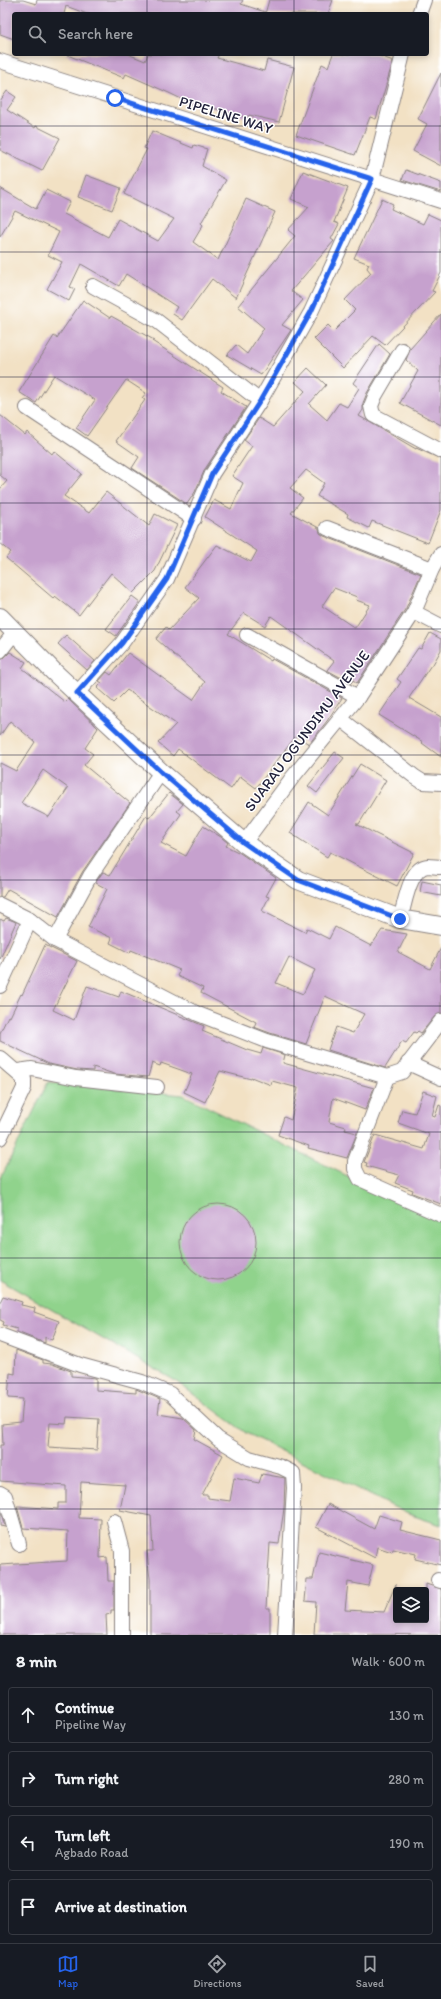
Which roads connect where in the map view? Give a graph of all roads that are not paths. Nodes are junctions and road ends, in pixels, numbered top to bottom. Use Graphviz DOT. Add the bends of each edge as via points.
graph roads {
  1 [pos="403,56"];
  2 [pos="0,61"];
  3 [pos="372,179"];
  4 [pos="441,201"];
  5 [pos="93,286"];
  6 [pos="402,350"];
  7 [pos="260,401"];
  8 [pos="27,408"];
  9 [pos="441,451"];
  10 [pos="194,518"];
  11 [pos="327,528"];
  12 [pos="441,554"];
  13 [pos="432,569"];
  14 [pos="414,612"];
  15 [pos="0,617"];
  16 [pos="441,626"];
  17 [pos="15,632"];
  18 [pos="247,635"];
  19 [pos="0,651"];
  20 [pos="77,693"];
  21 [pos="358,697"];
  22 [pos="341,719"];
  23 [pos="161,772"];
  24 [pos="441,783"];
  25 [pos="244,843"];
  26 [pos="441,867"];
  27 [pos="0,905"];
  28 [pos="400,919"];
  29 [pos="30,920"];
  30 [pos="441,926"];
  31 [pos="55,940"];
  32 [pos="0,986"];
  33 [pos="441,1021"];
  34 [pos="0,1058"];
  35 [pos="408,1063"];
  36 [pos="18,1071"];
  37 [pos="387,1077"];
  38 [pos="441,1078"];
  39 [pos="157,1087"];
  40 [pos="0,1138"];
  41 [pos="441,1215"];
  42 [pos="0,1335"];
  43 [pos="0,1493"];
  44 [pos="114,1520"];
  45 [pos="19,1544"];
  46 [pos="122,1635"];
  47 [pos="285,1635"];
  1 -- 3 [label="street"];
  2 -- 3 [label="street, PIPELINE WAY"];
  3 -- 4 [label="street, PIPELINE WAY"];
  3 -- 7 [label="street" via="311,312"];
  5 -- 7 [label="street" via="157,321"];
  6 -- 9 [label="street" via="375,396 371,406 373,415"];
  7 -- 10 [label="street" via="212,474"];
  8 -- 10 [label="street"];
  10 -- 20 [label="street" via="167,579 122,643"];
  11 -- 13 [label="street"];
  12 -- 13 [label="street, SUARAU OGUNDIMU AVENUE"];
  13 -- 14 [label="street, SUARAU OGUNDIMU AVENUE"];
  14 -- 16 [label="street"];
  14 -- 21 [label="street, SUARAU OGUNDIMU AVENUE"];
  15 -- 17 [label="main road"];
  17 -- 19 [label="street"];
  17 -- 20 [label="main road"];
  18 -- 21 [label="street"];
  20 -- 23 [label="main road"];
  21 -- 22 [label="street, SUARAU OGUNDIMU AVENUE"];
  22 -- 24 [label="street" via="415,777 423,782"];
  22 -- 25 [label="street, SUARAU OGUNDIMU AVENUE" via="292,778"];
  23 -- 25 [label="main road"];
  23 -- 31 [label="street" via="90,876"];
  25 -- 28 [label="main road" via="298,880"];
  26 -- 28 [label="street" via="427,866 413,876"];
  27 -- 29 [label="street"];
  28 -- 30 [label="main road"];
  29 -- 31 [label="street"];
  29 -- 32 [label="street"];
  31 -- 37 [label="street" via="198,1014 267,1041"];
  33 -- 35 [label="street"];
  34 -- 36 [label="street"];
  35 -- 37 [label="street" via="402,1072"];
  35 -- 38 [label="street"];
  36 -- 39 [label="street" via="32,1069 76,1078"];
  36 -- 40 [label="street" via="24,1079 24,1088"];
  37 -- 41 [label="street" via="355,1161 355,1168 360,1179"];
  42 -- 47 [label="street" via="80,1365 142,1382 170,1394 218,1439 249,1458 293,1473"];
  43 -- 45 [label="street" via="5,1496"];
  44 -- 46 [label="street" via="122,1551"];
}
